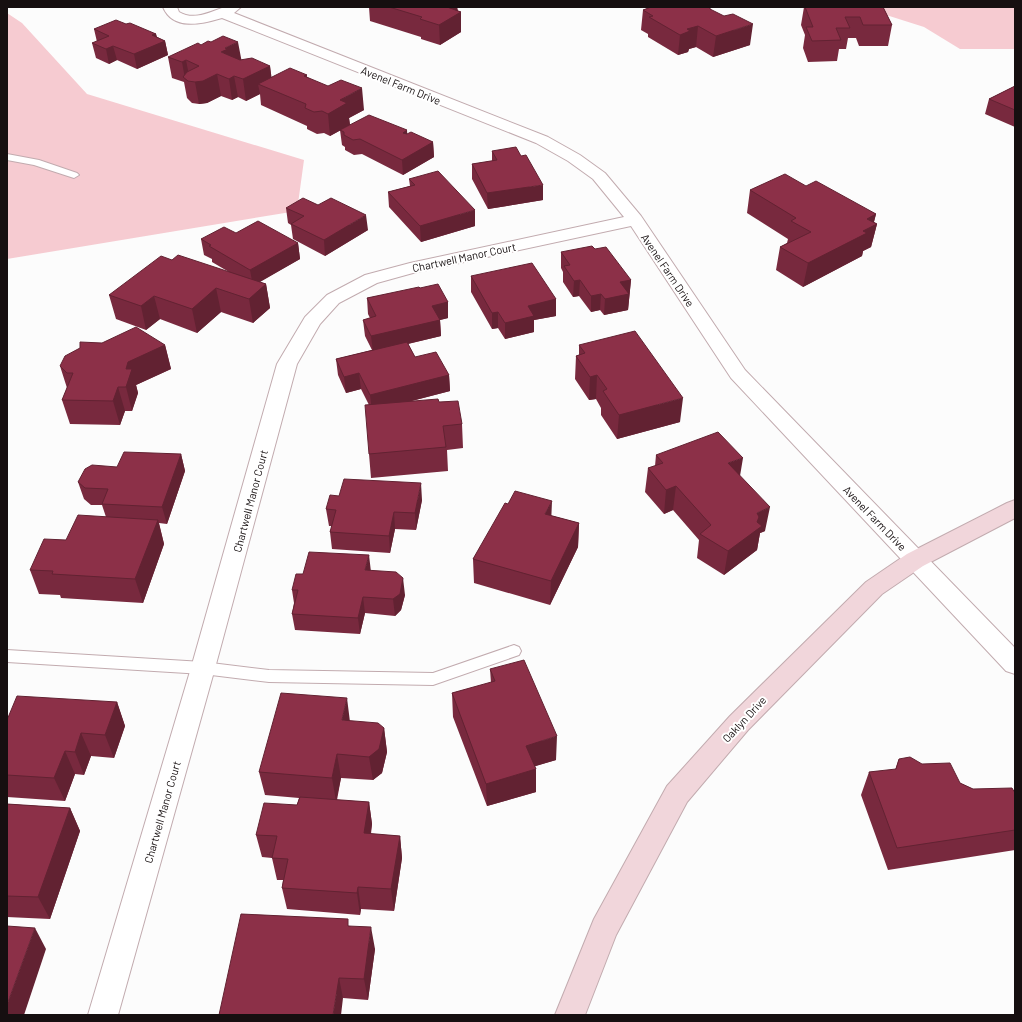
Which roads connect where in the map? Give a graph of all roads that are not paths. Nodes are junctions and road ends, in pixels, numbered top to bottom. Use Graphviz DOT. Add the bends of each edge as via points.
graph roads {
  1 [pos="170,7"];
  2 [pos="229,11"];
  3 [pos="7,157"];
  4 [pos="74,175"];
  5 [pos="634,220"];
  6 [pos="1015,508"];
  7 [pos="915,560"];
  8 [pos="514,651"];
  9 [pos="7,656"];
  10 [pos="1015,664"];
  11 [pos="204,668"];
  12 [pos="103,1015"];
  13 [pos="570,1015"];
  1 -- 2 [label="street, Avenel Farm Drive" via="175,15 189,19 208,19"];
  2 -- 5 [label="street, Avenel Farm Drive" via="542,140 599,176"];
  3 -- 4 [label="lane" via="36,162"];
  5 -- 7 [label="street, Avenel Farm Drive" via="738,374"];
  5 -- 11 [label="street, Chartwell Manor Court" via="410,268 371,279 333,299 312,321 287,364"];
  6 -- 7 [label="street, Oaklyn Drive"];
  7 -- 10 [label="street, Avenel Farm Drive"];
  7 -- 13 [label="street, Oaklyn Drive" via="874,588 739,723 677,794 604,930"];
  8 -- 11 [label="lane" via="433,679 269,676"];
  9 -- 11 [label="lane"];
  11 -- 12 [label="street, Chartwell Manor Court"];
}
